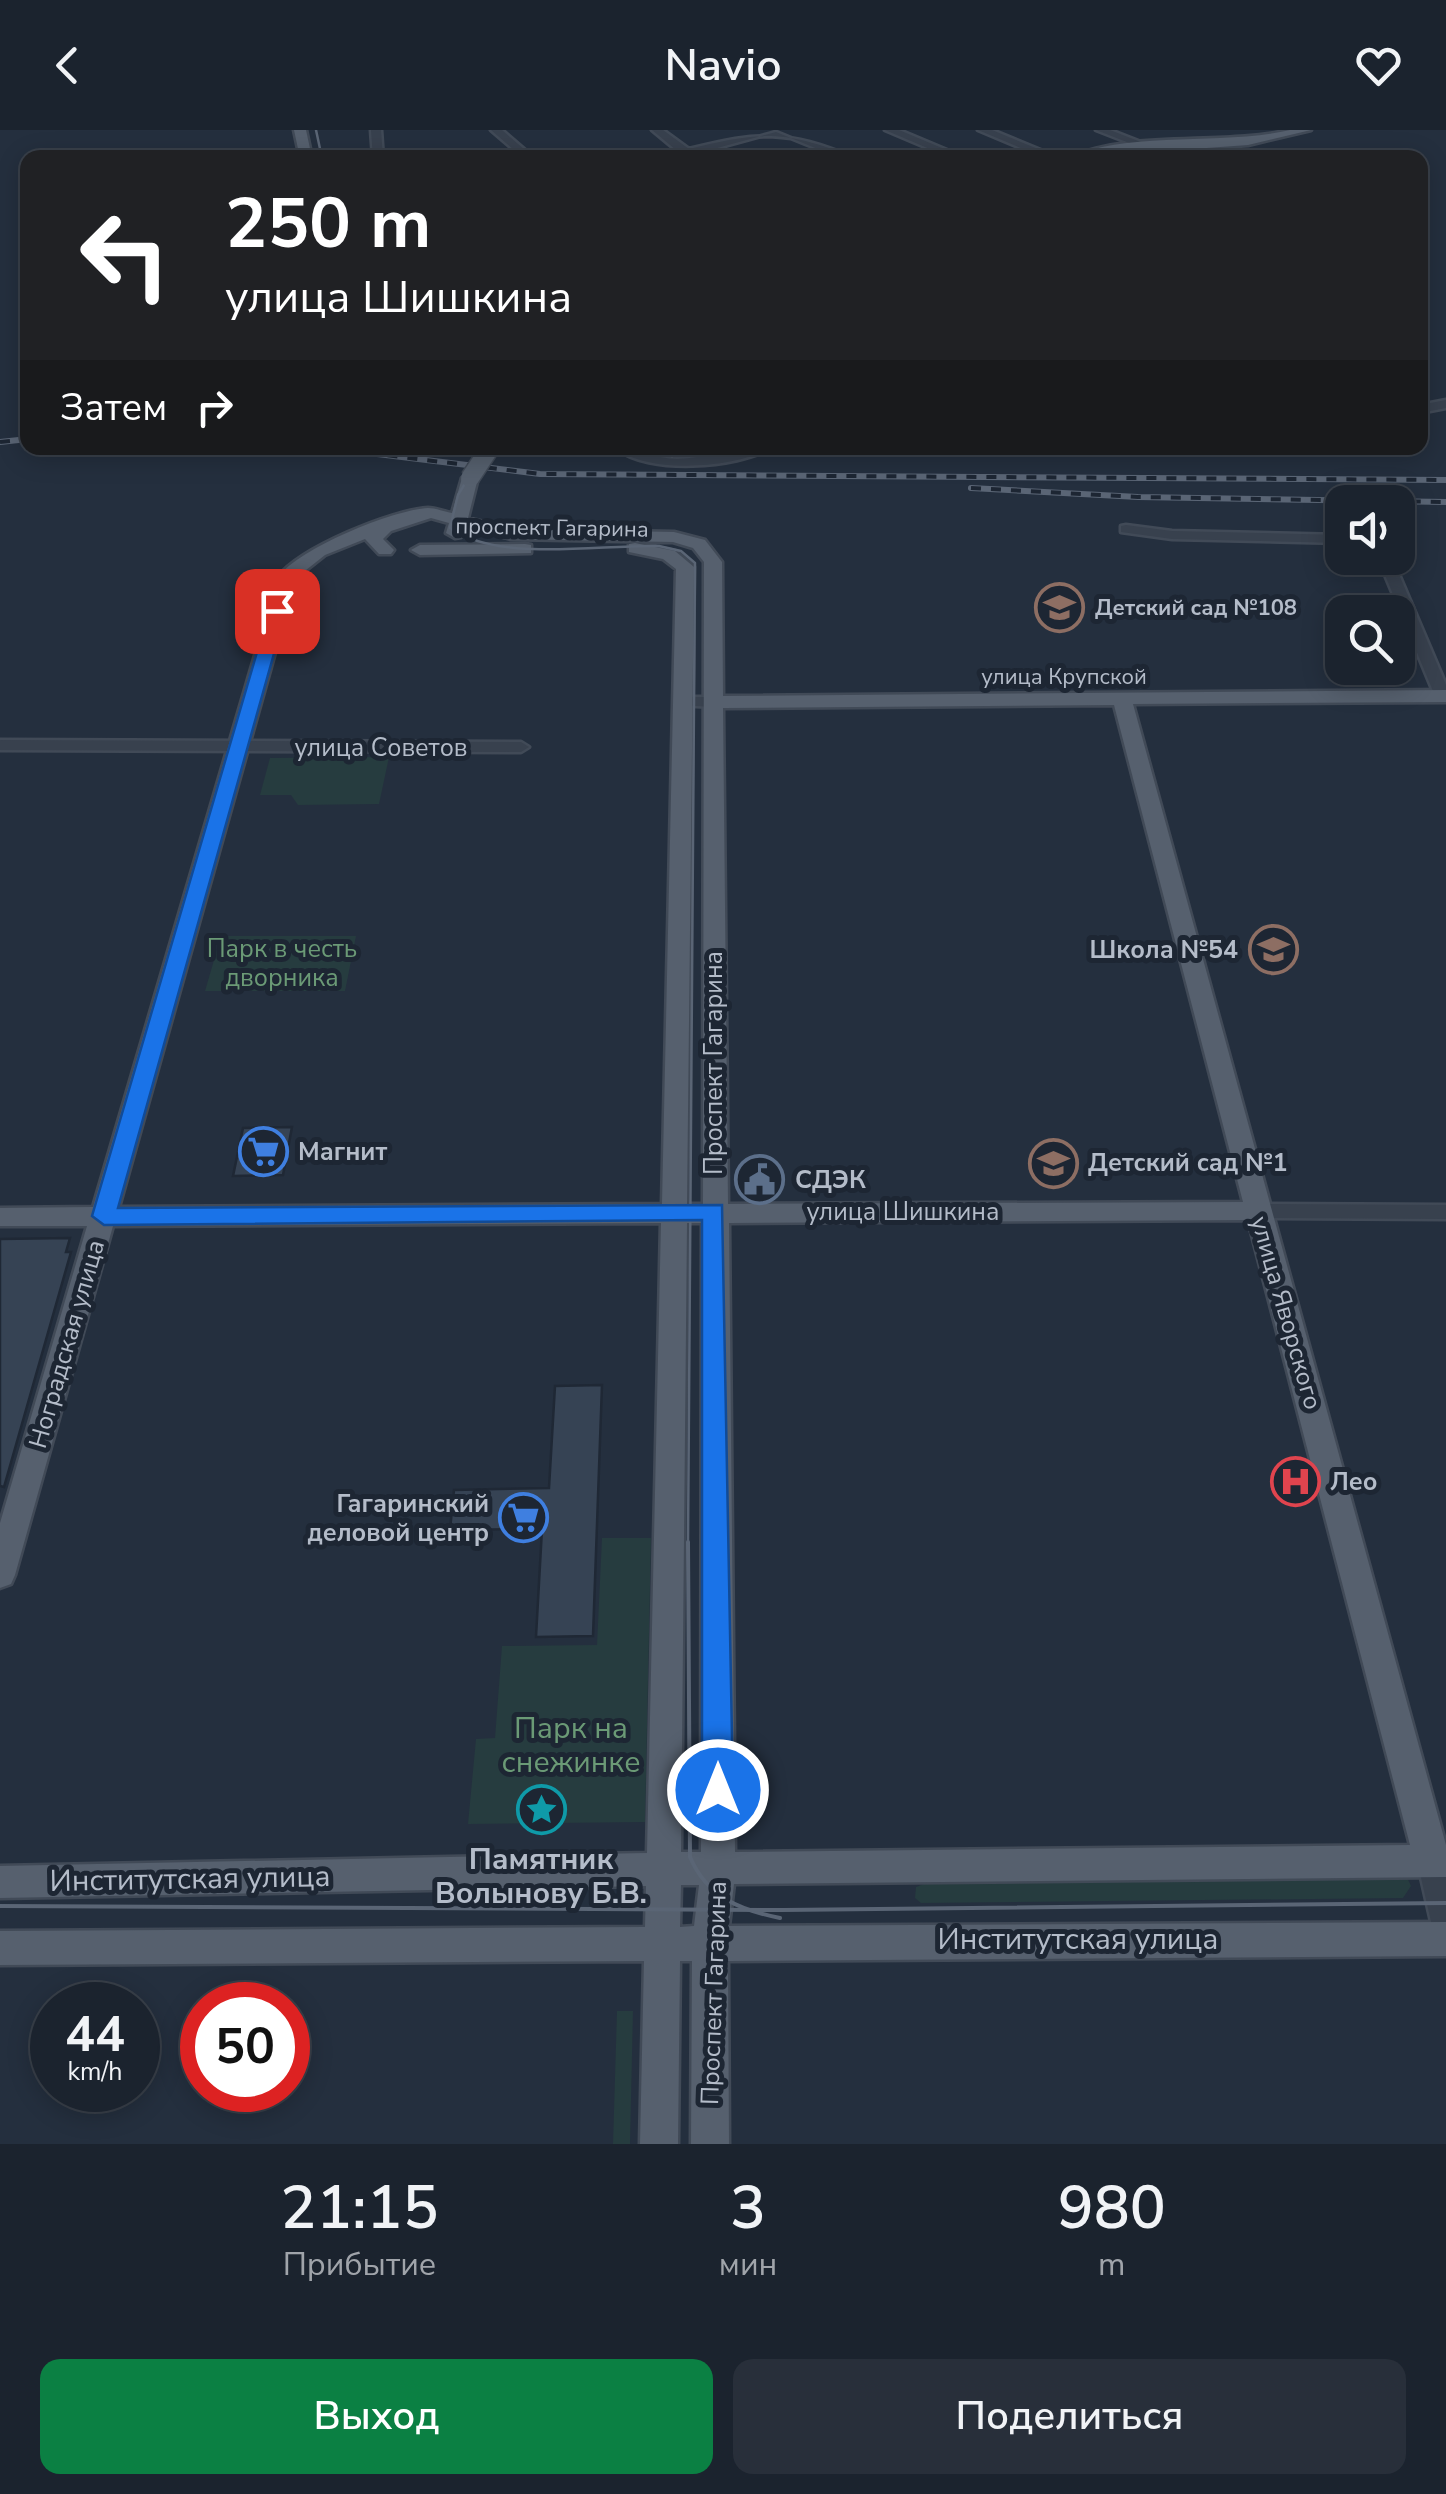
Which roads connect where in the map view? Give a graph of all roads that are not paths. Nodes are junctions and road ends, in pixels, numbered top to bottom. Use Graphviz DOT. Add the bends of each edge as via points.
graph roads {
  1 [pos="496,130"];
  2 [pos="658,130"];
  3 [pos="776,130"];
  4 [pos="890,130"];
  5 [pos="983,130"];
  6 [pos="1101,130"];
  7 [pos="1154,130"];
  8 [pos="1306,130"];
  9 [pos="1135,142"];
  10 [pos="520,150"];
  11 [pos="684,150"];
  12 [pos="707,150"];
  13 [pos="829,150"];
  14 [pos="941,150"];
  15 [pos="1035,150"];
  16 [pos="1105,150"];
  17 [pos="485,455"];
  18 [pos="634,455"];
  19 [pos="720,455"];
  20 [pos="470,478"];
  21 [pos="420,514"];
  22 [pos="460,522"];
  23 [pos="385,527"];
  24 [pos="1126,529"];
  25 [pos="1325,539"];
  26 [pos="320,550"];
  27 [pos="385,550"];
  28 [pos="420,550"];
  29 [pos="1392,575"];
  30 [pos="1444,696"];
  31 [pos="683,702"];
  32 [pos="715,702"];
  33 [pos="1122,702"];
  34 [pos="682,739"];
  35 [pos="0,745"];
  36 [pos="521,746"];
  37 [pos="238,747"];
  38 [pos="714,1211"];
  39 [pos="1256,1211"];
  40 [pos="674,1212"];
  41 [pos="1446,1212"];
  42 [pos="104,1216"];
  43 [pos="0,1217"];
  44 [pos="0,1575"];
  45 [pos="1439,1860"];
  46 [pos="718,1868"];
  47 [pos="662,1869"];
  48 [pos="0,1882"];
  49 [pos="1446,1926"];
  50 [pos="1446,1939"];
  51 [pos="659,1943"];
  52 [pos="710,1943"];
  53 [pos="0,1948"];
  54 [pos="660,2144"];
  55 [pos="710,2144"];
  1 -- 10 [label="street"];
  2 -- 11 [label="street"];
  3 -- 12 [label="street"];
  3 -- 13 [label="street"];
  4 -- 14 [label="street"];
  5 -- 15 [label="street"];
  6 -- 9 [label="street"];
  7 -- 9 [label="street"];
  8 -- 9 [label="main road" via="1240,144"];
  9 -- 16 [label="main road"];
  17 -- 20 [label="main road, bridge"];
  18 -- 19 [label="street" via="663,464"];
  20 -- 21 [label="main road"];
  20 -- 22 [label="main road"];
  21 -- 22 [label="main road, проспект Гагарина"];
  21 -- 23 [label="main road"];
  22 -- 28 [label="main road" via="456,533"];
  22 -- 32 [label="main road, проспект Гагарина" via="511,534 643,535 699,544 713,562"];
  23 -- 26 [label="main road"];
  23 -- 27 [label="main road" via="373,540"];
  24 -- 25 [label="street"];
  26 -- 27 [label="main road, проспект Гагарина"];
  26 -- 37 [label="main road, Ноградская улица" via="287,577"];
  27 -- 28 [label="main road, проспект Гагарина"];
  28 -- 31 [label="main road, проспект Гагарина" via="624,548 677,558 686,566"];
  29 -- 30 [label="street"];
  30 -- 33 [label="main road, улица Крупской"];
  31 -- 32 [label="street, улица Крупской"];
  31 -- 34 [label="main road, проспект Гагарина"];
  32 -- 33 [label="main road, улица Крупской"];
  32 -- 38 [label="main road, Проспект Гагарина"];
  33 -- 39 [label="main road, улица Яворского"];
  34 -- 40 [label="main road, Проспект Гагарина"];
  35 -- 37 [label="street, улица Советов"];
  36 -- 37 [label="street, улица Советов"];
  37 -- 42 [label="main road, Ноградская улица"];
  38 -- 39 [label="main road, улица Шишкина"];
  38 -- 40 [label="main road, улица Шишкина"];
  38 -- 46 [label="main road, Проспект Гагарина"];
  39 -- 41 [label="street, улица Шишкина"];
  39 -- 45 [label="main road, улица Яворского"];
  40 -- 42 [label="main road, улица Шишкина"];
  40 -- 47 [label="main road, Проспект Гагарина"];
  42 -- 43 [label="main road, улица Шишкина"];
  42 -- 44 [label="main road, Ноградская улица"];
  45 -- 46 [label="main road, Институтская улица"];
  45 -- 49 [label="street, улица Яворского"];
  46 -- 47 [label="main road, Институтская улица"];
  46 -- 52 [label="main road, Проспект Гагарина"];
  47 -- 48 [label="main road, Институтская улица"];
  47 -- 51 [label="main road, Проспект Гагарина"];
  50 -- 52 [label="main road, Институтская улица"];
  51 -- 52 [label="main road, Институтская улица"];
  51 -- 53 [label="main road, Институтская улица"];
  51 -- 54 [label="main road, Проспект Гагарина"];
  52 -- 55 [label="main road, Проспект Гагарина"];
}
